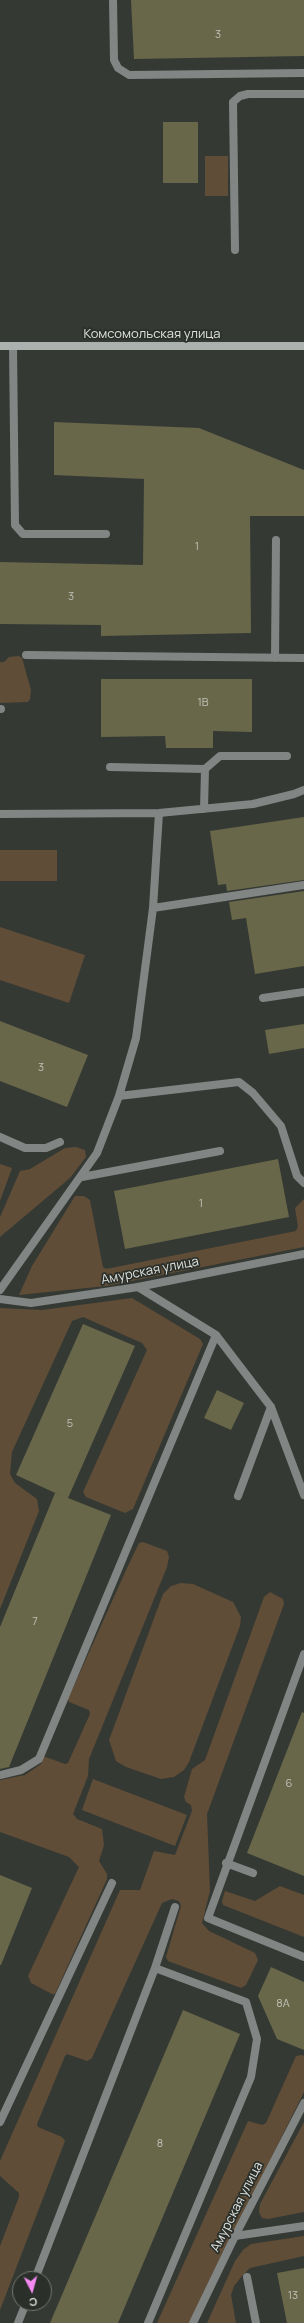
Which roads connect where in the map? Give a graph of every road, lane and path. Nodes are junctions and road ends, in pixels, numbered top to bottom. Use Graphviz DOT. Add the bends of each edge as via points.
graph roads {
  1 [pos="113,0"];
  2 [pos="304,73"];
  3 [pos="304,94"];
  4 [pos="235,250"];
  5 [pos="0,346"];
  6 [pos="13,346"];
  7 [pos="304,346"];
  8 [pos="106,534"];
  9 [pos="276,540"];
  10 [pos="26,656"];
  11 [pos="275,658"];
  12 [pos="304,658"];
  13 [pos="287,756"];
  14 [pos="110,767"];
  15 [pos="205,770"];
  16 [pos="304,790"];
  17 [pos="204,809"];
  18 [pos="159,813"];
  19 [pos="0,814"];
  20 [pos="304,885"];
  21 [pos="153,908"];
  22 [pos="304,992"];
  23 [pos="263,998"];
  24 [pos="119,1096"];
  25 [pos="0,1137"];
  26 [pos="60,1142"];
  27 [pos="220,1151"];
  28 [pos="82,1177"];
  29 [pos="304,1183"];
  30 [pos="304,1254"];
  31 [pos="138,1287"];
  32 [pos="0,1290"];
  33 [pos="0,1299"];
  34 [pos="216,1335"];
  35 [pos="271,1407"];
  36 [pos="304,1495"];
  37 [pos="238,1496"];
  38 [pos="304,1654"];
  39 [pos="0,1775"];
  40 [pos="226,1862"];
  41 [pos="253,1873"];
  42 [pos="112,1883"];
  43 [pos="175,1907"];
  44 [pos="304,1956"];
  45 [pos="155,1968"];
  46 [pos="304,2103"];
  47 [pos="0,2122"];
  48 [pos="304,2226"];
  49 [pos="235,2236"];
  50 [pos="38,2271"];
  51 [pos="247,2277"];
  52 [pos="23,2311"];
  53 [pos="18,2323"];
  54 [pos="148,2323"];
  55 [pos="193,2323"];
  56 [pos="256,2323"];
  1 -- 2 [label="street" via="114,60 118,68 129,75"];
  3 -- 4 [label="street" via="248,94 233,102"];
  5 -- 6 [label="main road, Комсомольская улица"];
  6 -- 7 [label="main road, Комсомольская улица"];
  6 -- 8 [label="street" via="15,525 24,534"];
  9 -- 11 [label="street"];
  10 -- 11 [label="street"];
  11 -- 12 [label="street"];
  13 -- 15 [label="street" via="220,756"];
  14 -- 15 [label="street"];
  15 -- 17 [label="street"];
  16 -- 17 [label="street" via="253,804"];
  17 -- 18 [label="street"];
  18 -- 19 [label="street"];
  18 -- 21 [label="street"];
  20 -- 21 [label="street"];
  21 -- 24 [label="street" via="136,1038"];
  22 -- 23 [label="street"];
  24 -- 28 [label="street" via="97,1153"];
  24 -- 29 [label="street" via="239,1082 253,1093 281,1126 297,1176"];
  25 -- 26 [label="street" via="25,1148 46,1148"];
  27 -- 28 [label="street"];
  28 -- 32 [label="street"];
  30 -- 31 [label="street, Амурская улица"];
  31 -- 33 [label="street, Амурская улица" via="30,1303"];
  31 -- 34 [label="street"];
  34 -- 35 [label="street"];
  34 -- 39 [label="street" via="39,1759 21,1770"];
  35 -- 36 [label="street"];
  35 -- 37 [label="street"];
  38 -- 40 [label="street"];
  40 -- 41 [label="street"];
  40 -- 44 [label="street" via="208,1918"];
  42 -- 47 [label="street"];
  43 -- 45 [label="street"];
  45 -- 50 [label="street"];
  45 -- 54 [label="street" via="246,2002 257,2039 250,2077"];
  46 -- 49 [label="street, Амурская улица"];
  48 -- 49 [label="street"];
  49 -- 55 [label="street, Амурская улица"];
  51 -- 56 [label="street"];
  52 -- 53 [label="street"];
}
